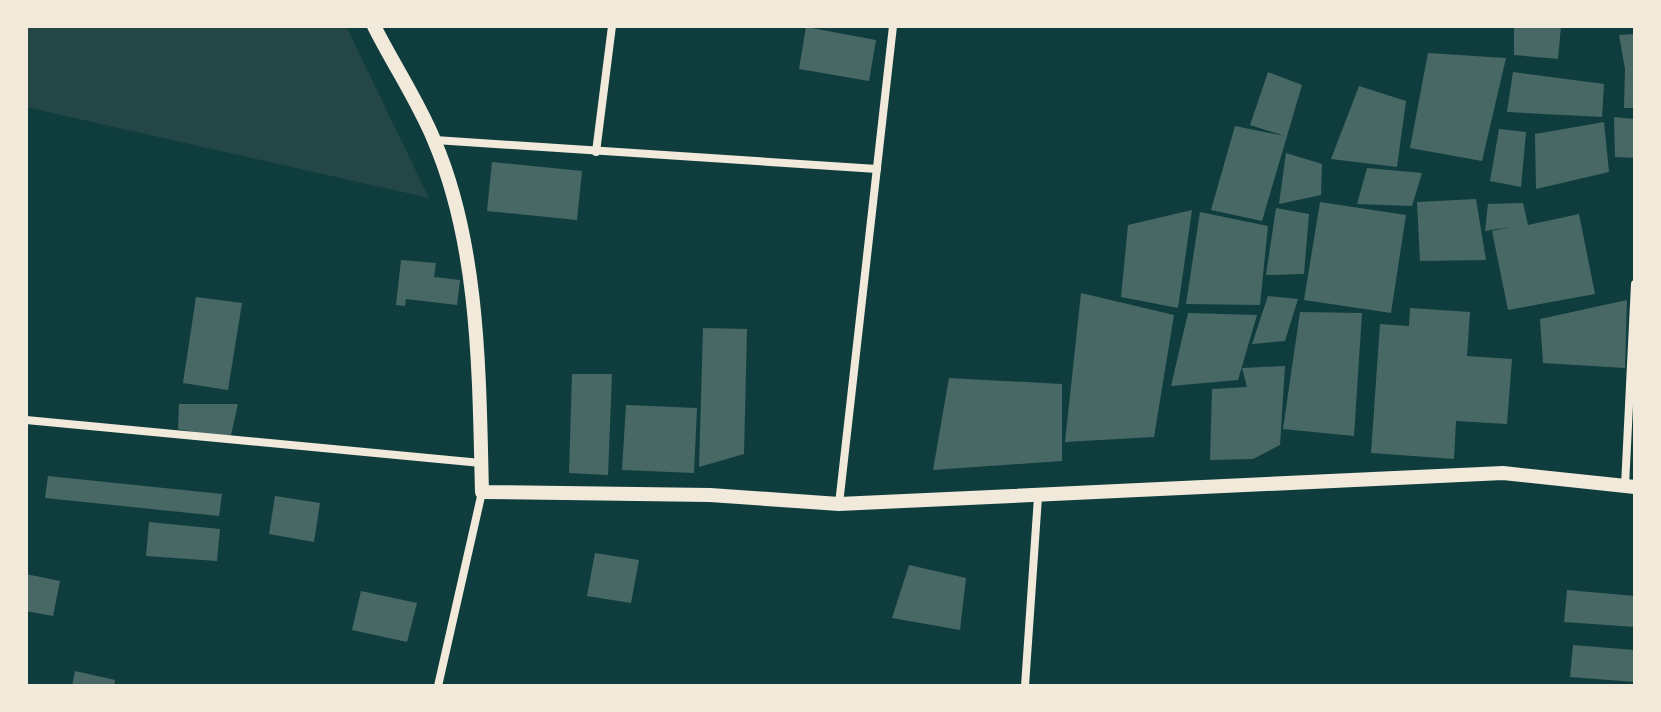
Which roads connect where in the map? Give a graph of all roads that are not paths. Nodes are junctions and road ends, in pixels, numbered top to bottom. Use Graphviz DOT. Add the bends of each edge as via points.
graph roads {
  1 [pos="374,26"];
  2 [pos="612,26"];
  3 [pos="893,26"];
  4 [pos="435,140"];
  5 [pos="596,152"];
  6 [pos="877,169"];
  7 [pos="1635,284"];
  8 [pos="26,420"];
  9 [pos="481,463"];
  10 [pos="1630,487"];
  11 [pos="482,492"];
  12 [pos="1038,497"];
  13 [pos="839,504"];
  14 [pos="438,686"];
  15 [pos="1025,686"];
  1 -- 4 [label="street"];
  2 -- 5 [label="street"];
  3 -- 6 [label="street"];
  4 -- 5 [label="street"];
  4 -- 9 [label="street" via="456,209 471,289"];
  5 -- 6 [label="street"];
  6 -- 13 [label="street"];
  7 -- 10 [label="street"];
  8 -- 9 [label="street"];
  9 -- 11 [label="street"];
  10 -- 12 [label="street" via="1503,473"];
  11 -- 13 [label="street" via="710,495"];
  11 -- 14 [label="street"];
  12 -- 13 [label="street"];
  12 -- 15 [label="street"];
}
